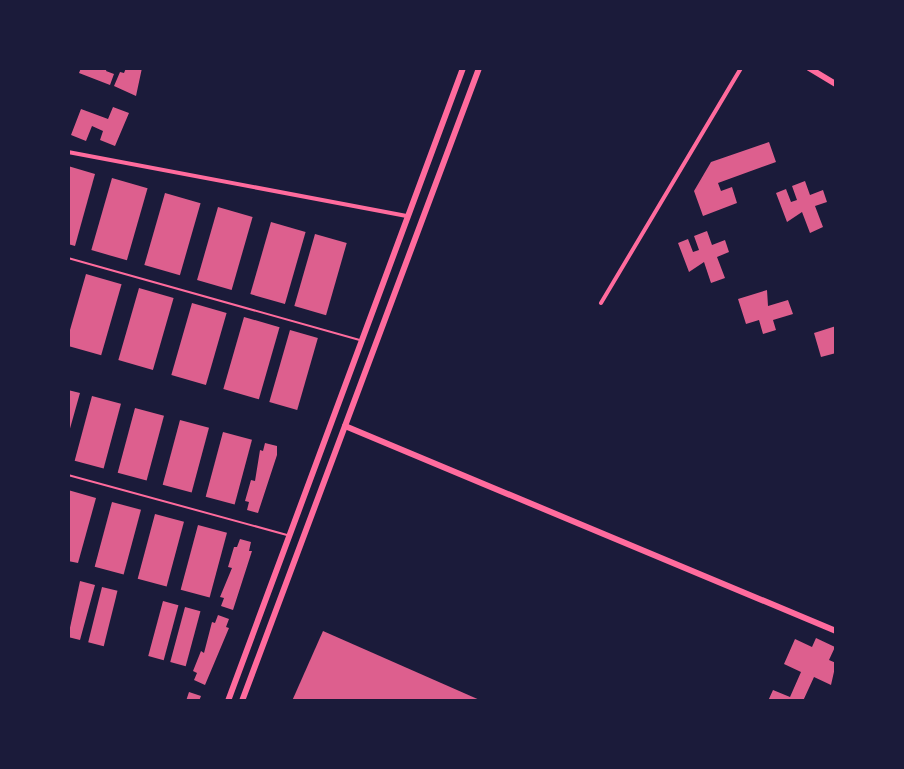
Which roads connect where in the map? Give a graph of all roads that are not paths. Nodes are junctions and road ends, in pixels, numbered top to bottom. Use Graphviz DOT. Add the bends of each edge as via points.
graph roads {
  1 [pos="463,68"];
  2 [pos="479,68"];
  3 [pos="741,68"];
  4 [pos="809,68"];
  5 [pos="836,84"];
  6 [pos="68,152"];
  7 [pos="408,216"];
  8 [pos="68,258"];
  9 [pos="601,303"];
  10 [pos="361,341"];
  11 [pos="345,426"];
  12 [pos="68,475"];
  13 [pos="289,535"];
  14 [pos="836,631"];
  15 [pos="228,701"];
  16 [pos="242,701"];
  1 -- 7 [label="main road"];
  2 -- 11 [label="main road"];
  3 -- 9 [label="street"];
  4 -- 5 [label="main road"];
  6 -- 7 [label="street"];
  7 -- 10 [label="main road"];
  8 -- 10 [label="lane"];
  10 -- 13 [label="main road"];
  11 -- 14 [label="main road"];
  11 -- 16 [label="main road"];
  12 -- 13 [label="lane"];
  13 -- 15 [label="main road"];
}
